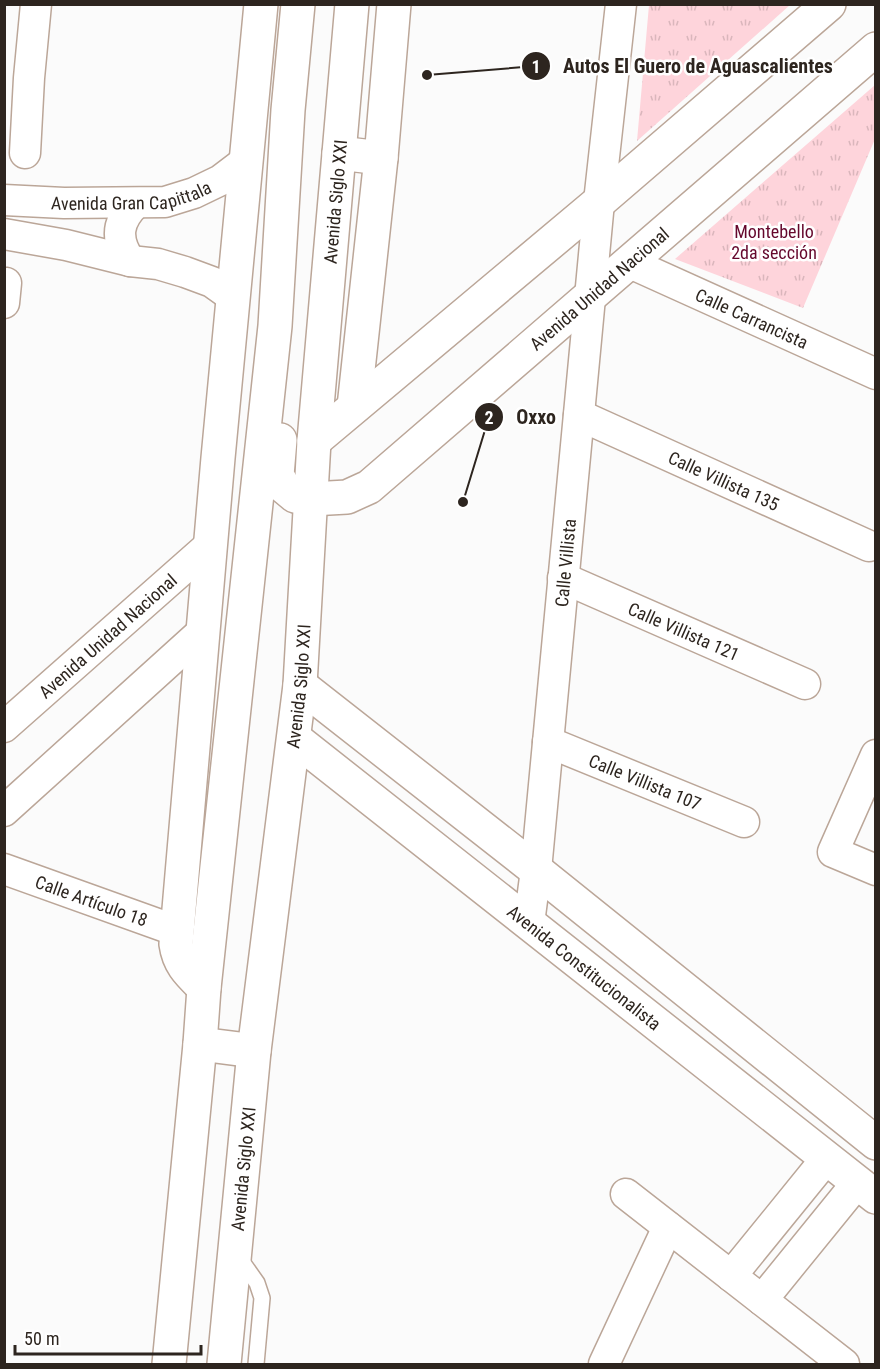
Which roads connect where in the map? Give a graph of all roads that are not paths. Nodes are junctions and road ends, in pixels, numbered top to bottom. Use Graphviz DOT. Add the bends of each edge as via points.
graph roads {
  1 [pos="36,4"];
  2 [pos="261,4"];
  3 [pos="297,4"];
  4 [pos="352,4"];
  5 [pos="394,4"];
  6 [pos="621,4"];
  7 [pos="829,4"];
  8 [pos="876,49"];
  9 [pos="17,85"];
  10 [pos="25,153"];
  11 [pos="339,153"];
  12 [pos="381,158"];
  13 [pos="246,161"];
  14 [pos="4,200"];
  15 [pos="136,202"];
  16 [pos="599,202"];
  17 [pos="64,203"];
  18 [pos="4,234"];
  19 [pos="66,245"];
  20 [pos="130,261"];
  21 [pos="628,262"];
  22 [pos="590,295"];
  23 [pos="233,297"];
  24 [pos="275,326"];
  25 [pos="875,373"];
  26 [pos="354,407"];
  27 [pos="579,415"];
  28 [pos="314,441"];
  29 [pos="311,499"];
  30 [pos="210,545"];
  31 [pos="869,546"];
  32 [pos="563,578"];
  33 [pos="203,631"];
  34 [pos="806,684"];
  35 [pos="300,685"];
  36 [pos="4,727"];
  37 [pos="294,738"];
  38 [pos="548,742"];
  39 [pos="876,755"];
  40 [pos="4,811"];
  41 [pos="744,822"];
  42 [pos="4,869"];
  43 [pos="536,870"];
  44 [pos="876,870"];
  45 [pos="529,923"];
  46 [pos="177,931"];
  47 [pos="204,988"];
  48 [pos="200,1044"];
  49 [pos="254,1051"];
  50 [pos="876,1143"];
  51 [pos="826,1159"];
  52 [pos="866,1190"];
  53 [pos="626,1194"];
  54 [pos="668,1227"];
  55 [pos="235,1251"];
  56 [pos="731,1276"];
  57 [pos="762,1300"];
  58 [pos="822,1359"];
  59 [pos="169,1365"];
  60 [pos="224,1365"];
  61 [pos="256,1365"];
  62 [pos="604,1365"];
  1 -- 9 [label="street"];
  2 -- 13 [label="main road"];
  3 -- 24 [label="main road"];
  4 -- 11 [label="main road, Avenida Siglo XXI"];
  5 -- 12 [label="main road"];
  6 -- 16 [label="street, Calle Villista"];
  7 -- 16 [label="main road"];
  8 -- 21 [label="main road, Avenida Unidad Nacional"];
  9 -- 10 [label="street"];
  11 -- 12 [label="main road"];
  11 -- 28 [label="main road, Avenida Siglo XXI"];
  12 -- 26 [label="main road"];
  13 -- 15 [label="street, Avenida Gran Capittala" via="194,194 165,202"];
  13 -- 23 [label="main road"];
  14 -- 17 [label="street, Avenida Gran Capittala"];
  15 -- 17 [label="street, Avenida Gran Capittala"];
  15 -- 20 [label="street" via="122,220 120,230 120,241"];
  16 -- 22 [label="street, Calle Villista"];
  16 -- 26 [label="main road"];
  17 -- 19 [label="street" via="74,223"];
  18 -- 19 [label="street"];
  19 -- 20 [label="street"];
  20 -- 23 [label="street" via="185,272 212,282"];
  21 -- 22 [label="main road, Avenida Unidad Nacional"];
  21 -- 25 [label="street, Calle Carrancista"];
  22 -- 27 [label="street, Calle Villista"];
  22 -- 29 [label="main road, Avenida Unidad Nacional" via="369,487 347,496"];
  23 -- 30 [label="main road"];
  24 -- 29 [label="main road" via="284,345 287,366 277,475 295,496"];
  24 -- 47 [label="main road"];
  26 -- 28 [label="main road"];
  27 -- 31 [label="street, Calle Villista 135"];
  27 -- 32 [label="street, Calle Villista"];
  28 -- 29 [label="main road, Avenida Siglo XXI"];
  29 -- 35 [label="main road, Avenida Siglo XXI"];
  30 -- 33 [label="main road"];
  30 -- 36 [label="street, Avenida Unidad Nacional"];
  32 -- 34 [label="street, Calle Villista 121"];
  32 -- 38 [label="street, Calle Villista"];
  33 -- 40 [label="street"];
  33 -- 46 [label="main road"];
  35 -- 37 [label="main road, Avenida Siglo XXI"];
  35 -- 43 [label="main road"];
  37 -- 45 [label="main road, Avenida Constitucionalista"];
  37 -- 49 [label="main road, Avenida Siglo XXI"];
  38 -- 41 [label="street, Calle Villista 107"];
  38 -- 43 [label="street, Calle Villista"];
  39 -- 44 [label="street" via="833,852"];
  42 -- 46 [label="street, Calle Artículo 18"];
  43 -- 45 [label="street, Calle Villista"];
  43 -- 50 [label="main road"];
  45 -- 51 [label="main road, Avenida Constitucionalista"];
  46 -- 47 [label="main road" via="178,956"];
  47 -- 48 [label="main road"];
  48 -- 49 [label="main road"];
  48 -- 59 [label="main road"];
  49 -- 55 [label="main road, Avenida Siglo XXI"];
  51 -- 52 [label="main road, Avenida Constitucionalista"];
  51 -- 56 [label="street"];
  52 -- 57 [label="street"];
  53 -- 54 [label="street"];
  54 -- 56 [label="street"];
  54 -- 62 [label="street"];
  55 -- 60 [label="main road, Avenida Siglo XXI"];
  55 -- 61 [label="lane" via="257,1283 262,1298"];
  56 -- 57 [label="street"];
  57 -- 58 [label="street"];
}
